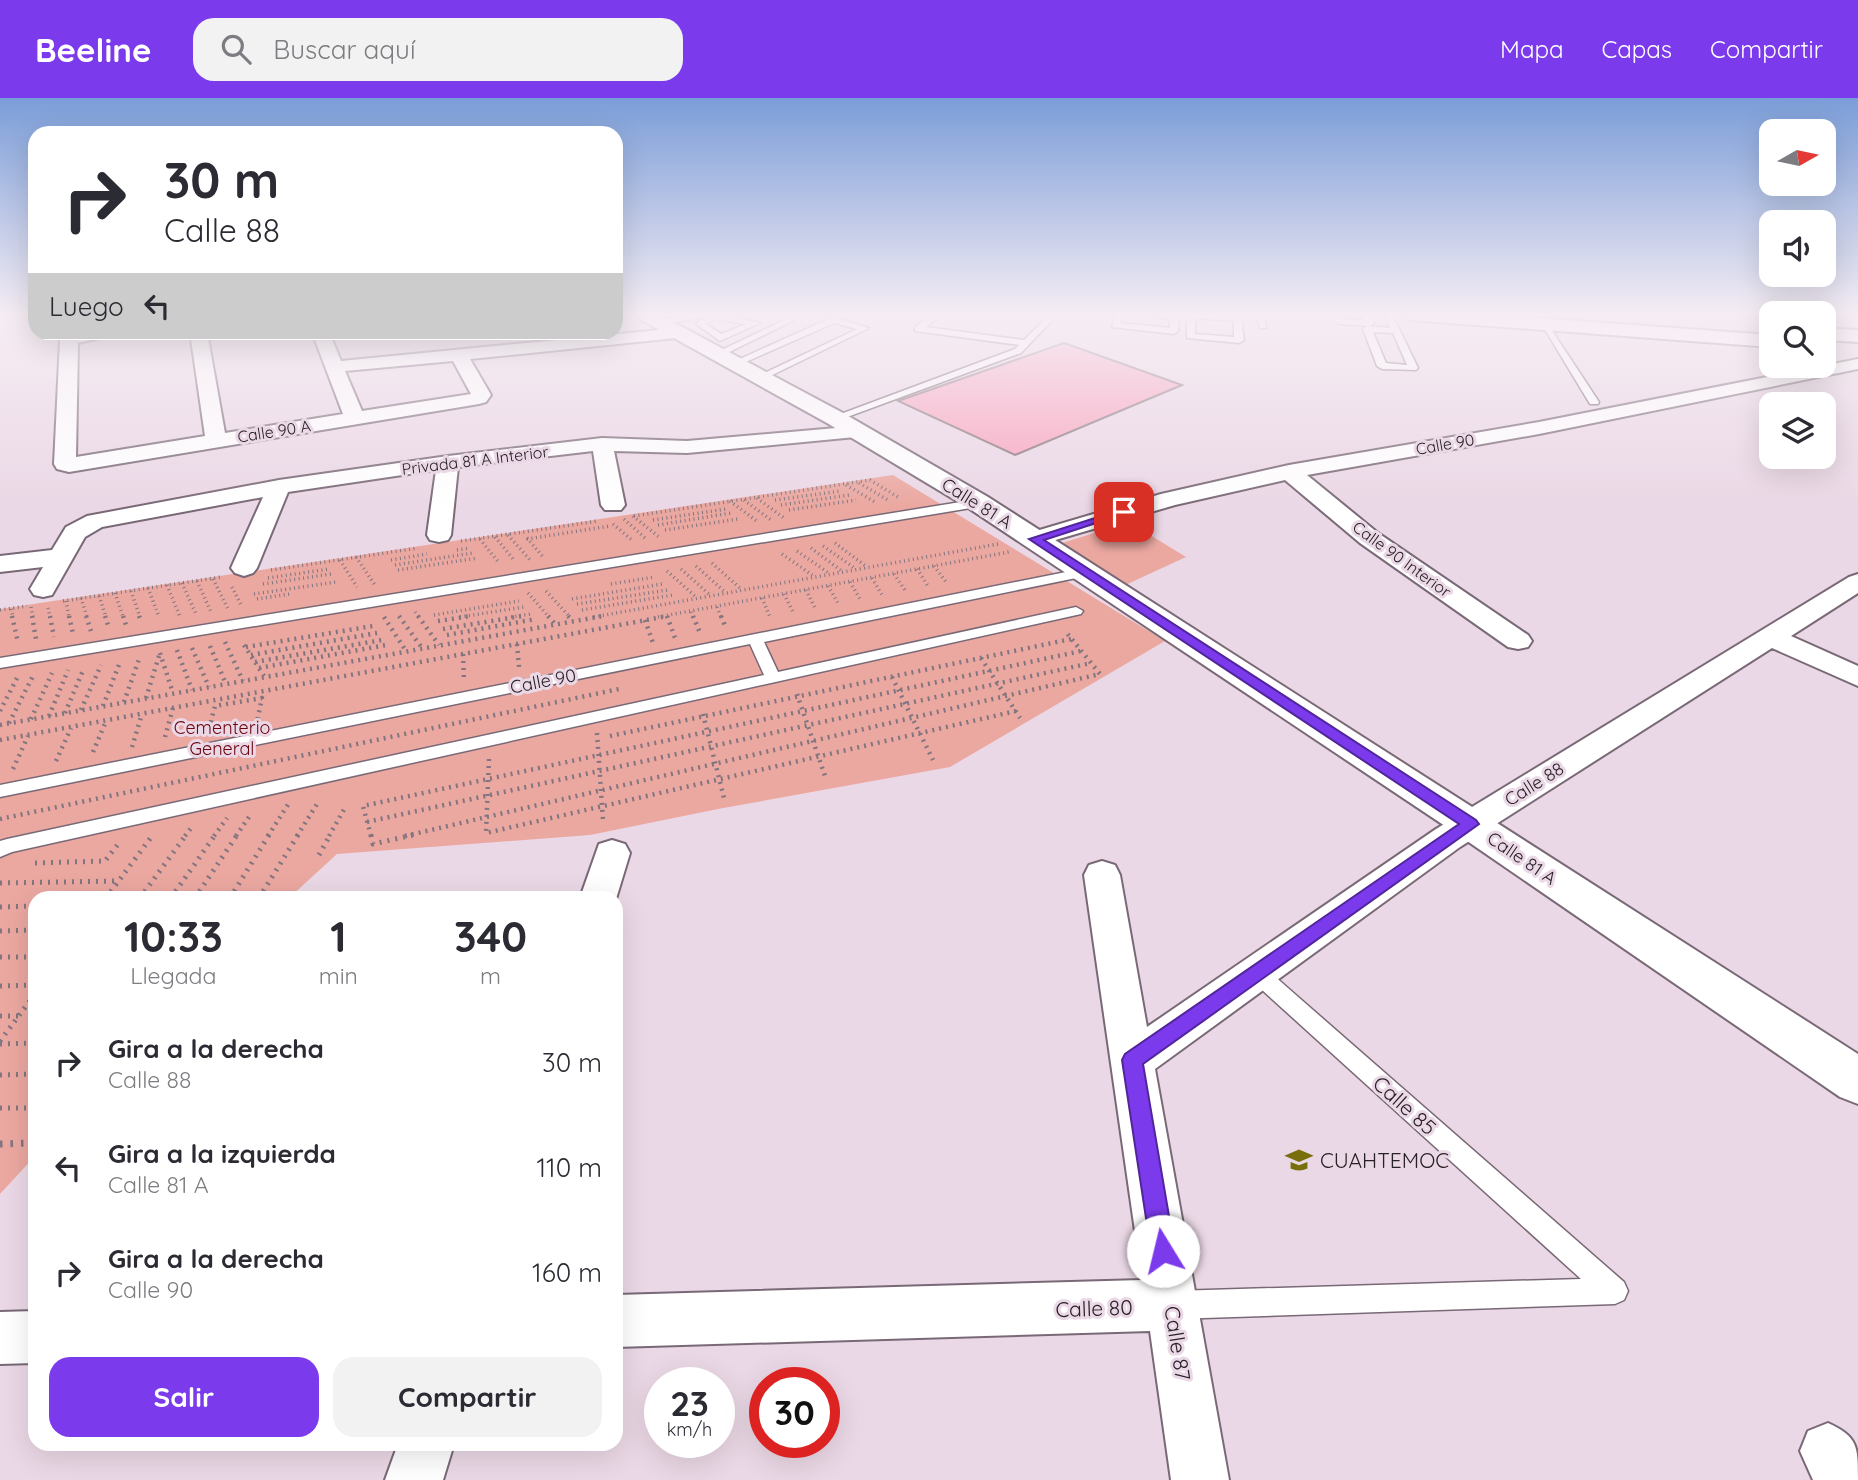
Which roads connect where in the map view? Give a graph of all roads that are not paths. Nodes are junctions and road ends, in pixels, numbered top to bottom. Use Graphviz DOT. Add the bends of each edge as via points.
graph roads {
  1 [pos="68,378"];
  2 [pos="206,378"];
  3 [pos="337,378"];
  4 [pos="471,378"];
  5 [pos="772,378"];
  6 [pos="954,378"];
  7 [pos="1578,378"];
  8 [pos="1793,378"];
  9 [pos="1594,402"];
  10 [pos="355,418"];
  11 [pos="847,425"];
  12 [pos="216,440"];
  13 [pos="602,444"];
  14 [pos="448,462"];
  15 [pos="1289,472"];
  16 [pos="279,487"];
  17 [pos="979,503"];
  18 [pos="614,517"];
  19 [pos="439,535"];
  20 [pos="1018,544"];
  21 [pos="61,557"];
  22 [pos="0,564"];
  23 [pos="1086,572"];
  24 [pos="249,579"];
  25 [pos="1858,582"];
  26 [pos="40,599"];
  27 [pos="1076,611"];
  28 [pos="1770,637"];
  29 [pos="755,638"];
  30 [pos="1518,641"];
  31 [pos="0,663"];
  32 [pos="1858,677"];
  33 [pos="773,678"];
  34 [pos="0,790"];
  35 [pos="1471,824"];
  36 [pos="608,837"];
  37 [pos="0,850"];
  38 [pos="1102,875"];
  39 [pos="599,891"];
  40 [pos="1258,974"];
  41 [pos="1132,1060"];
  42 [pos="1858,1081"];
  43 [pos="1615,1291"];
  44 [pos="1172,1306"];
  45 [pos="623,1321"];
  46 [pos="28,1337"];
  47 [pos="0,1338"];
  48 [pos="424,1451"];
  49 [pos="414,1480"];
  50 [pos="1200,1480"];
  1 -- 12 [label="street, Calle 90 A" via="65,464"];
  2 -- 12 [label="street"];
  3 -- 10 [label="street"];
  4 -- 10 [label="street, Calle 90 A" via="481,396 473,401"];
  5 -- 11 [label="street, Calle 81 A"];
  6 -- 11 [label="lane"];
  7 -- 9 [label="lane"];
  8 -- 15 [label="street, Calle 90"];
  10 -- 12 [label="street, Calle 90 A"];
  11 -- 13 [label="street, Privada 81 A Interior" via="687,447"];
  11 -- 17 [label="street, Calle 81 A"];
  13 -- 14 [label="street, Privada 81 A Interior"];
  13 -- 18 [label="street"];
  14 -- 16 [label="street, Privada 81 A Interior"];
  14 -- 19 [label="street"];
  15 -- 20 [label="street, Calle 90" via="1169,499"];
  15 -- 30 [label="street, Calle 90 Interior" via="1369,538"];
  16 -- 21 [label="street, Privada 81 A Interior" via="95,521 75,532"];
  16 -- 24 [label="street"];
  17 -- 20 [label="street, Calle 81 A"];
  17 -- 31 [label="lane"];
  20 -- 23 [label="street, Calle 81 A"];
  21 -- 22 [label="street"];
  21 -- 26 [label="street"];
  23 -- 29 [label="lane, Calle 90"];
  23 -- 35 [label="street, Calle 81 A"];
  25 -- 28 [label="street, Calle 88"];
  27 -- 33 [label="lane"];
  28 -- 32 [label="street"];
  28 -- 35 [label="street, Calle 88"];
  29 -- 33 [label="lane"];
  29 -- 34 [label="lane, Calle 90"];
  33 -- 37 [label="lane"];
  35 -- 40 [label="street, Calle 88"];
  35 -- 42 [label="street, Calle 81 A"];
  36 -- 39 [label="street"];
  38 -- 41 [label="street, Calle 87"];
  40 -- 41 [label="street, Calle 88"];
  40 -- 43 [label="lane, Calle 85"];
  41 -- 44 [label="street, Calle 87"];
  43 -- 44 [label="lane, Calle 80"];
  44 -- 45 [label="street, Calle 80"];
  44 -- 50 [label="street, Calle 87"];
  46 -- 47 [label="street"];
  48 -- 49 [label="street"];
}
